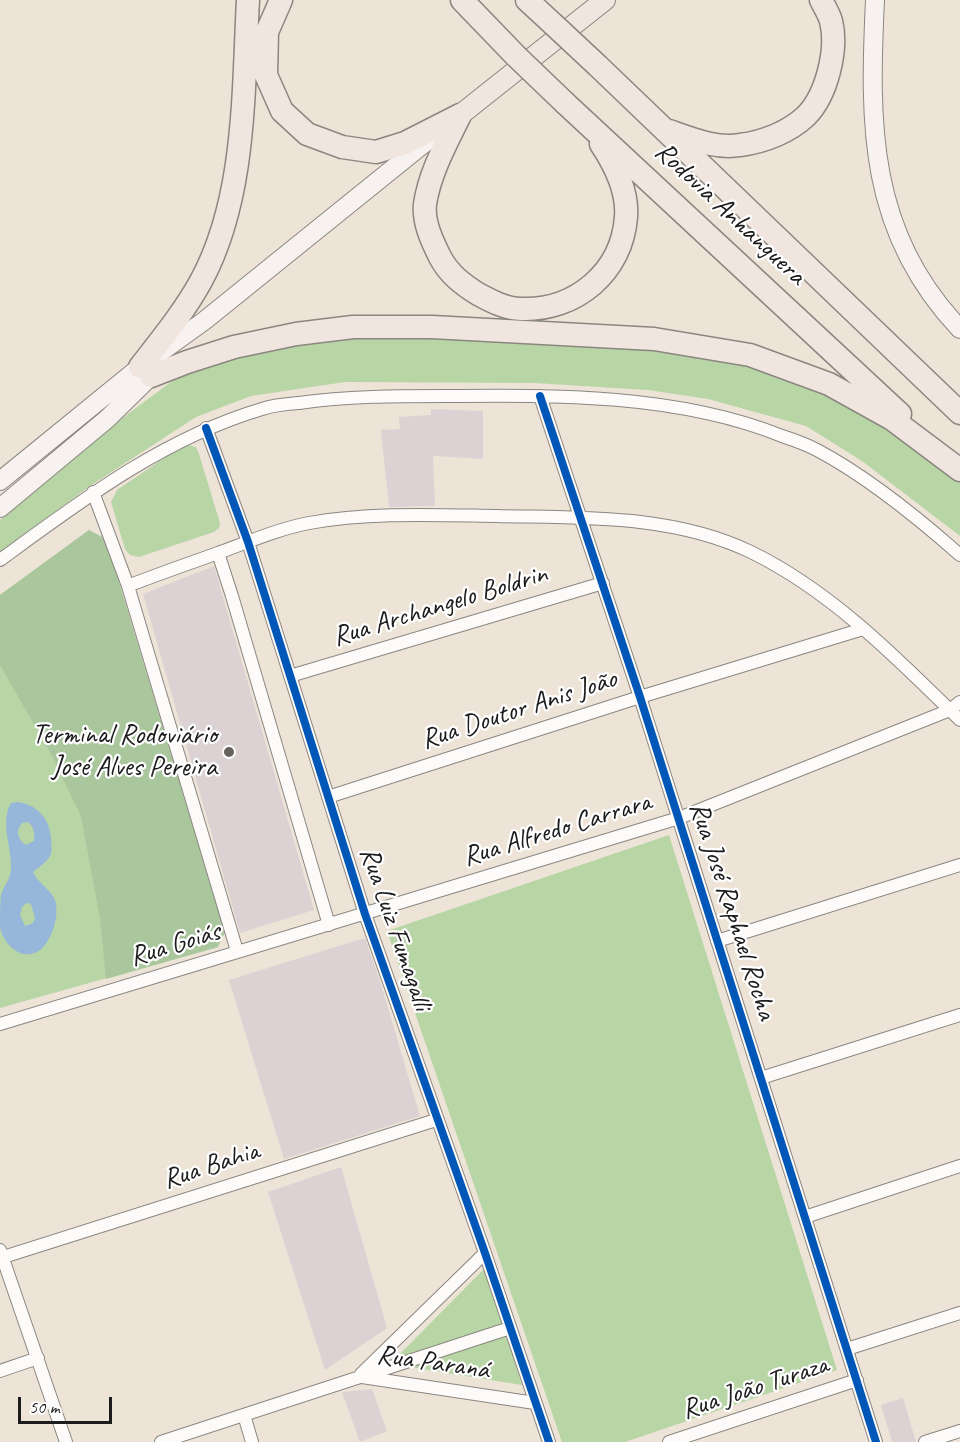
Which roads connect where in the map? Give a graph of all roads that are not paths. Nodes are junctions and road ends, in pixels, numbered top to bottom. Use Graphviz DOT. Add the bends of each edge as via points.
graph roads {
  1 [pos="248,0"];
  2 [pos="281,0"];
  3 [pos="462,0"];
  4 [pos="527,0"];
  5 [pos="605,0"];
  6 [pos="821,0"];
  7 [pos="875,0"];
  8 [pos="460,115"];
  9 [pos="587,123"];
  10 [pos="662,128"];
  11 [pos="960,329"];
  12 [pos="146,371"];
  13 [pos="540,396"];
  14 [pos="960,413"];
  15 [pos="206,428"];
  16 [pos="960,470"];
  17 [pos="0,481"];
  18 [pos="93,492"];
  19 [pos="0,507"];
  20 [pos="582,519"];
  21 [pos="248,542"];
  22 [pos="218,553"];
  23 [pos="960,555"];
  24 [pos="0,560"];
  25 [pos="603,583"];
  26 [pos="128,586"];
  27 [pos="863,629"];
  28 [pos="290,676"];
  29 [pos="640,697"];
  30 [pos="960,702"];
  31 [pos="950,710"];
  32 [pos="960,720"];
  33 [pos="328,797"];
  34 [pos="679,818"];
  35 [pos="960,866"];
  36 [pos="365,914"];
  37 [pos="329,925"];
  38 [pos="717,941"];
  39 [pos="237,951"];
  40 [pos="960,1015"];
  41 [pos="0,1024"];
  42 [pos="761,1078"];
  43 [pos="436,1120"];
  44 [pos="960,1166"];
  45 [pos="805,1217"];
  46 [pos="485,1253"];
  47 [pos="1,1255"];
  48 [pos="960,1313"];
  49 [pos="510,1328"];
  50 [pos="847,1349"];
  51 [pos="38,1358"];
  52 [pos="0,1371"];
  53 [pos="358,1377"];
  54 [pos="857,1380"];
  55 [pos="535,1403"];
  56 [pos="244,1415"];
  57 [pos="960,1431"];
  58 [pos="66,1442"];
  59 [pos="161,1442"];
  60 [pos="252,1442"];
  61 [pos="549,1442"];
  62 [pos="669,1442"];
  63 [pos="876,1442"];
  64 [pos="925,1442"];
  1 -- 12 [label="highway" via="237,166 224,225 201,281"];
  2 -- 8 [label="highway" via="267,32 266,75 282,111 307,134 342,147 376,152 405,143"];
  3 -- 9 [label="highway, Rodovia Anhanguera, bridge"];
  4 -- 10 [label="highway, Rodovia Anhanguera, bridge"];
  5 -- 8 [label="main road"];
  6 -- 10 [label="highway" via="831,21 833,54 825,86 807,115 777,136 739,146 703,143"];
  7 -- 11 [label="main road" via="872,69 875,147 882,190 913,265 937,305"];
  8 -- 9 [label="highway" via="434,168 425,207 430,238 443,264 460,283 494,302 519,309 550,308 578,297 602,277 620,246 627,216 622,186 610,157"];
  8 -- 12 [label="main road"];
  9 -- 16 [label="highway, Rodovia Anhanguera"];
  10 -- 14 [label="highway, Rodovia Anhanguera"];
  12 -- 16 [label="highway" via="234,347 353,327 432,327 654,339 750,355 829,384 892,419"];
  12 -- 17 [label="main road"];
  12 -- 19 [label="main road" via="107,419"];
  13 -- 15 [label="street" via="322,399 265,408"];
  13 -- 20 [label="street, Rua José Raphael Rocha"];
  13 -- 23 [label="street" via="650,404 712,414 764,429 815,449 870,482"];
  15 -- 18 [label="street"];
  15 -- 21 [label="street, Rua Luiz Fumagalli"];
  18 -- 24 [label="street"];
  18 -- 26 [label="street"];
  20 -- 21 [label="street" via="356,517 308,523"];
  20 -- 25 [label="street, Rua José Raphael Rocha"];
  20 -- 27 [label="street" via="672,526 723,541 803,582"];
  21 -- 22 [label="street"];
  21 -- 28 [label="street, Rua Luiz Fumagalli"];
  22 -- 26 [label="street"];
  22 -- 37 [label="street"];
  25 -- 28 [label="street, Rua Archangelo Boldrin"];
  25 -- 29 [label="street, Rua José Raphael Rocha"];
  26 -- 39 [label="street"];
  27 -- 29 [label="street, Rua Doutor Anis João"];
  27 -- 31 [label="street"];
  28 -- 33 [label="street, Rua Luiz Fumagalli"];
  29 -- 33 [label="street, Rua Doutor Anis João"];
  29 -- 34 [label="street, Rua José Raphael Rocha"];
  30 -- 31 [label="street, Rua Alfredo Carrara"];
  31 -- 32 [label="street"];
  31 -- 34 [label="street, Rua Alfredo Carrara"];
  33 -- 36 [label="street, Rua Luiz Fumagalli"];
  34 -- 36 [label="street, Rua Alfredo Carrara"];
  34 -- 38 [label="street, Rua José Raphael Rocha"];
  35 -- 38 [label="street"];
  36 -- 37 [label="street, Rua Goiás"];
  36 -- 43 [label="street, Rua Luiz Fumagalli"];
  37 -- 39 [label="street, Rua Goiás"];
  38 -- 42 [label="street, Rua José Raphael Rocha"];
  39 -- 41 [label="street, Rua Goiás"];
  40 -- 42 [label="street"];
  42 -- 45 [label="street, Rua José Raphael Rocha"];
  43 -- 46 [label="street, Rua Luiz Fumagalli"];
  43 -- 47 [label="street, Rua Bahia"];
  44 -- 45 [label="street"];
  45 -- 50 [label="street, Rua José Raphael Rocha"];
  46 -- 49 [label="street, Rua Luiz Fumagalli"];
  46 -- 53 [label="street, Rua Paraná"];
  47 -- 51 [label="street"];
  48 -- 50 [label="street"];
  49 -- 53 [label="street, Rua Paraná"];
  49 -- 55 [label="street, Rua Luiz Fumagalli"];
  50 -- 54 [label="street, Rua José Raphael Rocha"];
  51 -- 52 [label="street"];
  51 -- 58 [label="street"];
  53 -- 55 [label="street, Rua Paraná"];
  53 -- 56 [label="street, Rua Paraná"];
  54 -- 62 [label="street, Rua João Turaza"];
  54 -- 63 [label="street, Rua José Raphael Rocha"];
  55 -- 61 [label="street, Rua Luiz Fumagalli"];
  56 -- 59 [label="street, Rua Paraná"];
  56 -- 60 [label="street"];
  57 -- 64 [label="street"];
}
